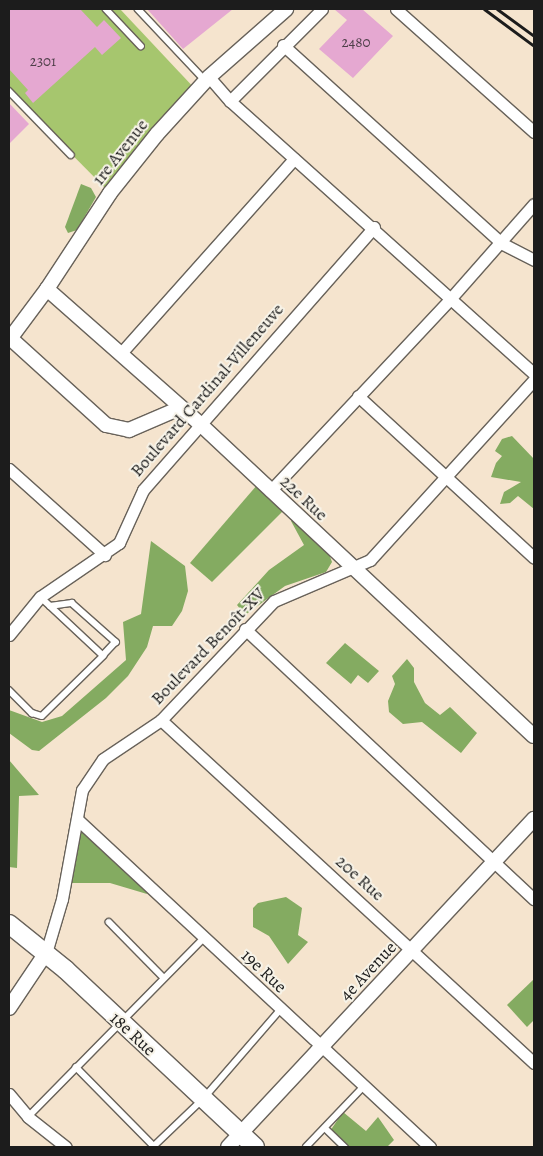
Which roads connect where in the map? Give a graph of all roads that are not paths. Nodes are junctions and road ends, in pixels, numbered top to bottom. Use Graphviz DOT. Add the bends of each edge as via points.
graph roads {
  1 [pos="106,9"];
  2 [pos="138,9"];
  3 [pos="286,9"];
  4 [pos="322,9"];
  5 [pos="396,9"];
  6 [pos="283,45"];
  7 [pos="141,46"];
  8 [pos="208,79"];
  9 [pos="9,91"];
  10 [pos="230,101"];
  11 [pos="534,132"];
  12 [pos="71,155"];
  13 [pos="294,159"];
  14 [pos="534,204"];
  15 [pos="374,227"];
  16 [pos="500,243"];
  17 [pos="534,260"];
  18 [pos="47,289"];
  19 [pos="451,298"];
  20 [pos="9,338"];
  21 [pos="122,353"];
  22 [pos="534,374"];
  23 [pos="534,380"];
  24 [pos="358,396"];
  25 [pos="180,408"];
  26 [pos="199,423"];
  27 [pos="9,469"];
  28 [pos="445,476"];
  29 [pos="270,492"];
  30 [pos="105,555"];
  31 [pos="534,558"];
  32 [pos="352,567"];
  33 [pos="40,597"];
  34 [pos="50,606"];
  35 [pos="245,629"];
  36 [pos="10,631"];
  37 [pos="102,656"];
  38 [pos="9,690"];
  39 [pos="161,720"];
  40 [pos="534,736"];
  41 [pos="77,819"];
  42 [pos="534,819"];
  43 [pos="495,862"];
  44 [pos="534,899"];
  45 [pos="109,922"];
  46 [pos="9,924"];
  47 [pos="204,938"];
  48 [pos="413,950"];
  49 [pos="46,952"];
  50 [pos="164,977"];
  51 [pos="9,1008"];
  52 [pos="280,1010"];
  53 [pos="120,1021"];
  54 [pos="321,1048"];
  55 [pos="534,1063"];
  56 [pos="76,1067"];
  57 [pos="364,1086"];
  58 [pos="9,1094"];
  59 [pos="203,1099"];
  60 [pos="28,1117"];
  61 [pos="325,1128"];
  62 [pos="240,1133"];
  63 [pos="66,1147"];
  64 [pos="154,1147"];
  65 [pos="228,1147"];
  66 [pos="255,1147"];
  67 [pos="306,1147"];
  68 [pos="345,1147"];
  69 [pos="430,1147"];
  1 -- 7 [label="lane"];
  2 -- 8 [label="lane"];
  3 -- 8 [label="street, 1re Avenue"];
  4 -- 6 [label="street"];
  5 -- 11 [label="street"];
  6 -- 10 [label="street"];
  6 -- 16 [label="street"];
  8 -- 10 [label="street"];
  8 -- 18 [label="street, 1re Avenue" via="132,163"];
  9 -- 12 [label="lane"];
  10 -- 13 [label="street"];
  13 -- 15 [label="street"];
  13 -- 21 [label="street"];
  14 -- 16 [label="street"];
  15 -- 19 [label="street"];
  15 -- 26 [label="street, Boulevard Cardinal-Villeneuve"];
  16 -- 17 [label="street"];
  16 -- 19 [label="street"];
  18 -- 20 [label="street, 1re Avenue"];
  18 -- 21 [label="street, 22e Rue"];
  19 -- 22 [label="street"];
  19 -- 24 [label="street"];
  20 -- 25 [label="street" via="106,425 129,430"];
  21 -- 25 [label="street, 22e Rue"];
  23 -- 28 [label="street, Boulevard Benoît-XV"];
  24 -- 28 [label="street"];
  24 -- 29 [label="street"];
  25 -- 26 [label="street, 22e Rue"];
  26 -- 29 [label="street, 22e Rue"];
  26 -- 30 [label="street, Boulevard Cardinal-Villeneuve" via="143,490 119,543"];
  27 -- 30 [label="street"];
  28 -- 31 [label="street"];
  28 -- 32 [label="street, Boulevard Benoît-XV" via="370,560"];
  29 -- 32 [label="street, 22e Rue"];
  30 -- 33 [label="street, Boulevard Cardinal-Villeneuve"];
  32 -- 35 [label="street, Boulevard Benoît-XV" via="274,601"];
  32 -- 40 [label="street, 22e Rue"];
  33 -- 34 [label="lane"];
  33 -- 36 [label="street, Boulevard Cardinal-Villeneuve"];
  34 -- 37 [label="lane"];
  34 -- 37 [label="lane" via="72,603 116,642"];
  35 -- 39 [label="street, Boulevard Benoît-XV"];
  35 -- 43 [label="street"];
  37 -- 38 [label="lane" via="42,716 32,713"];
  39 -- 41 [label="street, Boulevard Benoît-XV" via="103,759 82,790"];
  39 -- 48 [label="street, 20e Rue"];
  41 -- 47 [label="street, 19e Rue"];
  41 -- 49 [label="street, Boulevard Benoît-XV" via="62,899"];
  42 -- 43 [label="street, 4e Avenue"];
  43 -- 44 [label="street"];
  43 -- 48 [label="street, 4e Avenue"];
  45 -- 50 [label="lane"];
  46 -- 49 [label="main road, 18e Rue"];
  47 -- 50 [label="lane"];
  47 -- 52 [label="street, 19e Rue"];
  48 -- 54 [label="street, 4e Avenue"];
  48 -- 55 [label="street, 20e Rue"];
  49 -- 51 [label="street, Boulevard Benoît-XV"];
  49 -- 53 [label="main road, 18e Rue"];
  50 -- 53 [label="lane"];
  52 -- 54 [label="street, 19e Rue"];
  52 -- 59 [label="lane"];
  53 -- 56 [label="lane"];
  53 -- 59 [label="main road, 18e Rue"];
  54 -- 57 [label="street, 19e Rue"];
  54 -- 62 [label="street, 4e Avenue"];
  56 -- 60 [label="lane"];
  56 -- 64 [label="lane"];
  57 -- 61 [label="lane"];
  57 -- 69 [label="street, 19e Rue"];
  58 -- 60 [label="street"];
  59 -- 62 [label="main road, 18e Rue"];
  59 -- 64 [label="lane"];
  60 -- 63 [label="street"];
  61 -- 67 [label="lane"];
  61 -- 68 [label="lane"];
  62 -- 65 [label="street, 4e Avenue"];
  62 -- 66 [label="main road, 18e Rue"];
}
